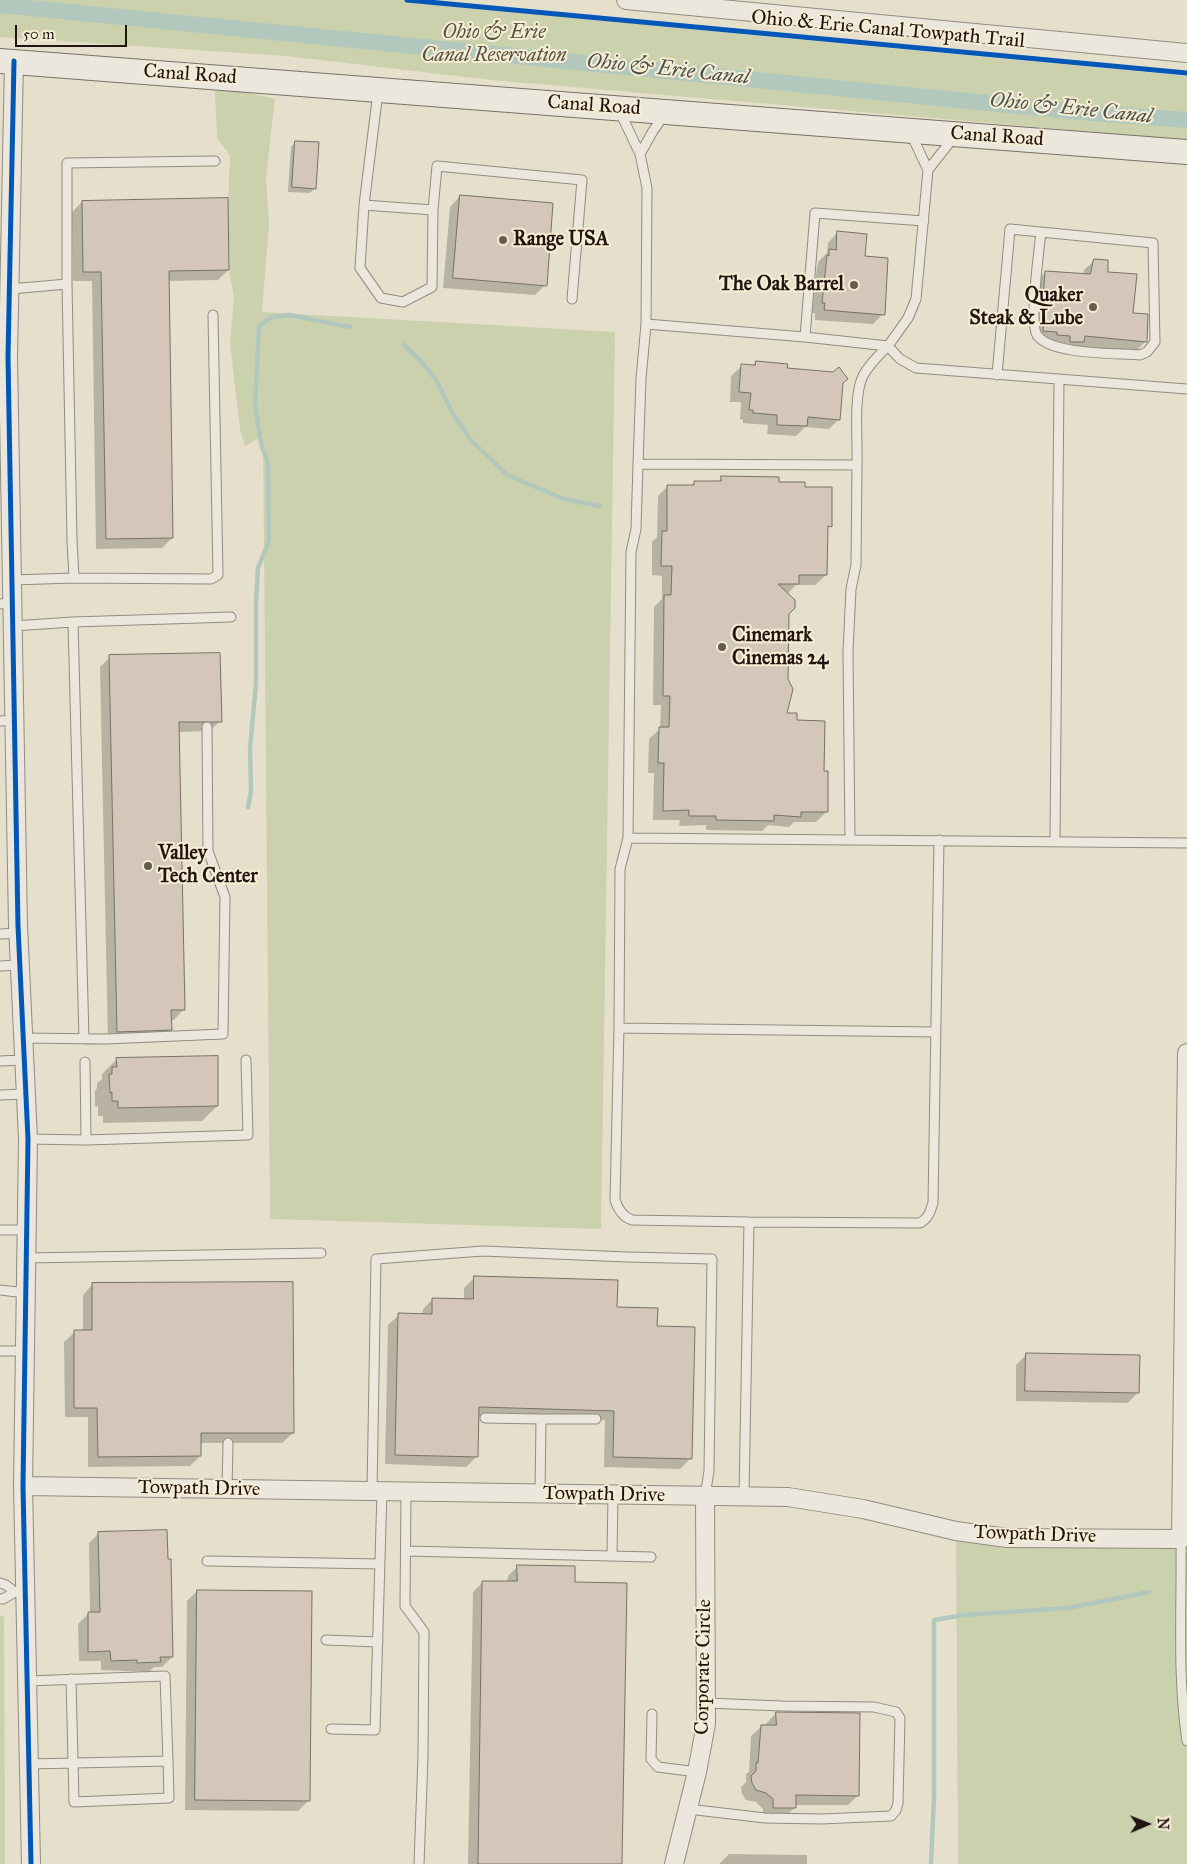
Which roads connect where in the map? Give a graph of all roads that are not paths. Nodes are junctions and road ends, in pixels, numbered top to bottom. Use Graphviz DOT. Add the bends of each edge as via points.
graph roads {
  1 [pos="626,0"];
  2 [pos="1187,53"];
  3 [pos="7,61"];
  4 [pos="378,89"];
  5 [pos="618,108"];
  6 [pos="668,112"];
  7 [pos="910,130"];
  8 [pos="957,134"];
  9 [pos="1187,152"];
  10 [pos="640,154"];
  11 [pos="215,162"];
  12 [pos="928,170"];
  13 [pos="364,205"];
  14 [pos="433,210"];
  15 [pos="924,221"];
  16 [pos="1041,232"];
  17 [pos="67,284"];
  18 [pos="6,285"];
  19 [pos="572,299"];
  20 [pos="213,315"];
  21 [pos="646,324"];
  22 [pos="805,337"];
  23 [pos="888,346"];
  24 [pos="997,374"];
  25 [pos="1059,379"];
  26 [pos="1187,390"];
  27 [pos="638,464"];
  28 [pos="858,465"];
  29 [pos="74,578"];
  30 [pos="12,580"];
  31 [pos="6,604"];
  32 [pos="231,617"];
  33 [pos="73,622"];
  34 [pos="13,626"];
  35 [pos="7,720"];
  36 [pos="207,727"];
  37 [pos="628,838"];
  38 [pos="850,840"];
  39 [pos="940,840"];
  40 [pos="1055,841"];
  41 [pos="1187,843"];
  42 [pos="19,933"];
  43 [pos="0,934"];
  44 [pos="20,965"];
  45 [pos="0,966"];
  46 [pos="619,1028"];
  47 [pos="936,1032"];
  48 [pos="23,1038"];
  49 [pos="84,1039"];
  50 [pos="1187,1053"];
  51 [pos="24,1060"];
  52 [pos="246,1060"];
  53 [pos="0,1061"];
  54 [pos="85,1062"];
  55 [pos="0,1094"];
  56 [pos="26,1094"];
  57 [pos="28,1140"];
  58 [pos="86,1140"];
  59 [pos="749,1222"];
  60 [pos="0,1230"];
  61 [pos="26,1230"];
  62 [pos="321,1253"];
  63 [pos="26,1258"];
  64 [pos="0,1290"];
  65 [pos="26,1293"];
  66 [pos="0,1351"];
  67 [pos="25,1352"];
  68 [pos="485,1418"];
  69 [pos="541,1419"];
  70 [pos="596,1419"];
  71 [pos="228,1443"];
  72 [pos="23,1486"];
  73 [pos="227,1489"];
  74 [pos="377,1491"];
  75 [pos="406,1492"];
  76 [pos="540,1494"];
  77 [pos="613,1495"];
  78 [pos="705,1496"];
  79 [pos="744,1496"];
  80 [pos="1181,1539"];
  81 [pos="406,1551"];
  82 [pos="612,1556"];
  83 [pos="651,1556"];
  84 [pos="207,1561"];
  85 [pos="380,1564"];
  86 [pos="0,1583"];
  87 [pos="20,1593"];
  88 [pos="0,1599"];
  89 [pos="326,1640"];
  90 [pos="378,1642"];
  91 [pos="71,1679"];
  92 [pos="27,1682"];
  93 [pos="706,1703"];
  94 [pos="652,1714"];
  95 [pos="331,1729"];
  96 [pos="1187,1741"];
  97 [pos="168,1761"];
  98 [pos="73,1763"];
  99 [pos="29,1764"];
  100 [pos="697,1772"];
  101 [pos="688,1809"];
  102 [pos="32,1864"];
  103 [pos="419,1864"];
  104 [pos="674,1864"];
  1 -- 2 [label="street"];
  3 -- 4 [label="main road, Canal Road"];
  3 -- 18 [label="street"];
  4 -- 5 [label="main road, Canal Road"];
  4 -- 13 [label="lane"];
  5 -- 6 [label="main road, Canal Road"];
  5 -- 10 [label="lane"];
  6 -- 7 [label="main road, Canal Road"];
  6 -- 10 [label="lane"];
  7 -- 8 [label="main road, Canal Road"];
  7 -- 12 [label="lane"];
  8 -- 9 [label="main road, Canal Road"];
  8 -- 12 [label="lane"];
  10 -- 21 [label="lane" via="647,198"];
  11 -- 17 [label="lane" via="67,163"];
  12 -- 15 [label="lane"];
  13 -- 14 [label="lane"];
  13 -- 14 [label="lane" via="360,268 381,298 403,302 432,287"];
  14 -- 19 [label="lane" via="437,166 582,180"];
  15 -- 22 [label="lane" via="815,213"];
  15 -- 23 [label="lane" via="916,299 908,318"];
  16 -- 16 [label="lane" via="1034,327 1037,335 1058,348 1140,355 1152,347 1155,342 1153,243"];
  16 -- 24 [label="lane" via="1010,229"];
  17 -- 18 [label="lane"];
  17 -- 29 [label="lane"];
  18 -- 30 [label="street"];
  20 -- 29 [label="lane" via="218,575 212,579"];
  21 -- 22 [label="lane"];
  21 -- 27 [label="lane"];
  22 -- 23 [label="lane"];
  23 -- 24 [label="lane" via="900,359 916,368"];
  23 -- 28 [label="lane" via="862,378 857,418"];
  24 -- 25 [label="lane"];
  25 -- 26 [label="lane"];
  25 -- 40 [label="lane"];
  27 -- 28 [label="lane"];
  27 -- 37 [label="lane" via="636,529 631,552"];
  28 -- 38 [label="lane" via="856,565 851,589 848,652"];
  29 -- 30 [label="lane"];
  30 -- 31 [label="street"];
  31 -- 34 [label="street"];
  32 -- 33 [label="lane"];
  33 -- 34 [label="lane"];
  33 -- 49 [label="lane"];
  34 -- 35 [label="street"];
  35 -- 42 [label="street"];
  36 -- 49 [label="lane" via="208,851 225,897 223,1034"];
  37 -- 38 [label="lane"];
  37 -- 46 [label="lane" via="620,869"];
  38 -- 39 [label="lane"];
  39 -- 40 [label="lane"];
  39 -- 47 [label="lane"];
  40 -- 41 [label="lane"];
  42 -- 43 [label="lane"];
  42 -- 44 [label="street"];
  44 -- 45 [label="lane"];
  44 -- 48 [label="street"];
  46 -- 47 [label="lane"];
  46 -- 59 [label="lane" via="615,1200 618,1208 632,1220"];
  47 -- 59 [label="lane" via="933,1203 924,1221 920,1224"];
  48 -- 49 [label="lane"];
  48 -- 51 [label="street"];
  50 -- 80 [label="street"];
  51 -- 53 [label="lane"];
  51 -- 56 [label="street"];
  52 -- 58 [label="lane" via="248,1135"];
  54 -- 58 [label="lane"];
  55 -- 56 [label="lane"];
  56 -- 57 [label="street"];
  57 -- 58 [label="lane"];
  57 -- 61 [label="street"];
  59 -- 79 [label="lane"];
  60 -- 61 [label="lane"];
  61 -- 63 [label="street"];
  62 -- 63 [label="lane"];
  63 -- 65 [label="street"];
  64 -- 65 [label="lane"];
  65 -- 67 [label="street"];
  66 -- 67 [label="lane"];
  67 -- 72 [label="street"];
  68 -- 69 [label="lane"];
  69 -- 70 [label="lane"];
  69 -- 76 [label="lane"];
  71 -- 73 [label="lane"];
  72 -- 73 [label="street, Towpath Drive"];
  72 -- 87 [label="street"];
  73 -- 74 [label="street, Towpath Drive"];
  74 -- 75 [label="street, Towpath Drive"];
  74 -- 78 [label="lane" via="376,1259 484,1251 712,1259 709,1471"];
  74 -- 85 [label="lane"];
  75 -- 76 [label="street, Towpath Drive"];
  75 -- 81 [label="lane"];
  76 -- 77 [label="street, Towpath Drive"];
  77 -- 78 [label="street, Towpath Drive"];
  77 -- 82 [label="lane"];
  78 -- 79 [label="street, Towpath Drive"];
  78 -- 93 [label="street, Corporate Circle"];
  79 -- 80 [label="street, Towpath Drive" via="788,1497 863,1509 956,1531 1007,1538"];
  80 -- 96 [label="lane" via="1183,1716"];
  81 -- 82 [label="lane"];
  81 -- 103 [label="lane" via="405,1606 424,1632"];
  82 -- 83 [label="lane"];
  84 -- 85 [label="lane"];
  85 -- 90 [label="lane"];
  86 -- 87 [label="lane"];
  87 -- 88 [label="lane"];
  87 -- 92 [label="street"];
  89 -- 90 [label="lane"];
  90 -- 95 [label="lane" via="375,1730"];
  91 -- 92 [label="lane"];
  91 -- 97 [label="lane" via="165,1676"];
  91 -- 98 [label="lane"];
  92 -- 99 [label="street"];
  93 -- 100 [label="street, Corporate Circle" via="706,1724"];
  93 -- 101 [label="lane" via="874,1707 896,1712 900,1718 898,1803 891,1816 820,1819 765,1818"];
  94 -- 100 [label="lane" via="651,1759 654,1764"];
  97 -- 98 [label="lane"];
  97 -- 98 [label="lane" via="169,1798 74,1802"];
  98 -- 99 [label="lane"];
  99 -- 102 [label="street"];
  100 -- 101 [label="street, Corporate Circle"];
  101 -- 104 [label="street, Corporate Circle"];
}
